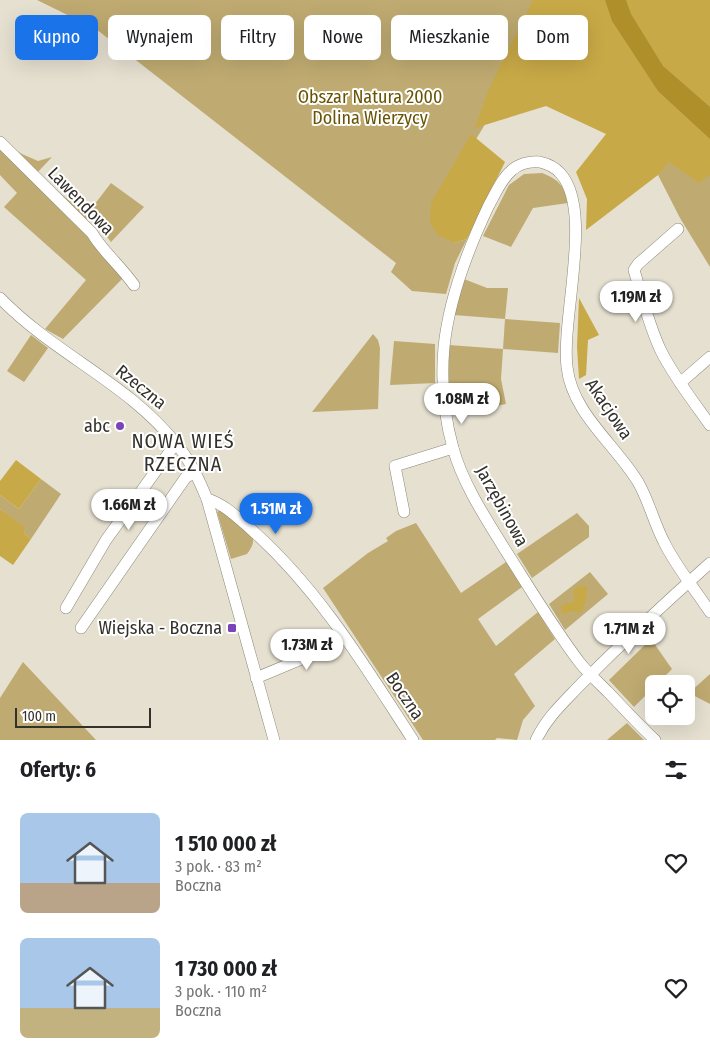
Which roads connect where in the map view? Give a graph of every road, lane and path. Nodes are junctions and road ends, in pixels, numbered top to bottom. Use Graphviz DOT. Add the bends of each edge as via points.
graph roads {
  1 [pos="0,142"];
  2 [pos="542,163"];
  3 [pos="678,230"];
  4 [pos="134,285"];
  5 [pos="2,303"];
  6 [pos="710,357"];
  7 [pos="680,383"];
  8 [pos="710,425"];
  9 [pos="176,443"];
  10 [pos="453,448"];
  11 [pos="195,473"];
  12 [pos="207,499"];
  13 [pos="404,512"];
  14 [pos="710,563"];
  15 [pos="689,581"];
  16 [pos="66,608"];
  17 [pos="710,612"];
  18 [pos="81,628"];
  19 [pos="345,638"];
  20 [pos="590,674"];
  21 [pos="256,678"];
  22 [pos="274,740"];
  23 [pos="413,740"];
  24 [pos="536,740"];
  25 [pos="655,740"];
  1 -- 4 [label="street, Lawendowa" via="92,233"];
  2 -- 10 [label="street, Jarzębinowa" via="521,164 504,179 485,214 459,280 448,324 444,361 445,406"];
  2 -- 15 [label="street, Akacjowa" via="564,177 574,207 575,252 565,343 567,372 573,390 587,415 638,482 664,542"];
  3 -- 7 [label="street" via="634,270 661,351"];
  5 -- 9 [label="street, Rzeczna" via="141,407"];
  6 -- 7 [label="street"];
  7 -- 8 [label="street"];
  9 -- 11 [label="street, Rzeczna"];
  9 -- 16 [label="street" via="106,540"];
  10 -- 13 [label="street" via="395,466"];
  10 -- 20 [label="street, Jarzębinowa" via="471,492 496,535 549,619"];
  11 -- 12 [label="street, Rzeczna"];
  11 -- 18 [label="street" via="186,477"];
  12 -- 19 [label="street, Boczna" via="218,502 285,561"];
  12 -- 21 [label="street, Rzeczna"];
  14 -- 15 [label="street"];
  15 -- 17 [label="street, Akacjowa"];
  15 -- 20 [label="street"];
  19 -- 21 [label="street"];
  19 -- 23 [label="street, Boczna"];
  20 -- 24 [label="street" via="551,715"];
  20 -- 25 [label="street, Jarzębinowa"];
  21 -- 22 [label="street, Rzeczna"];
}
